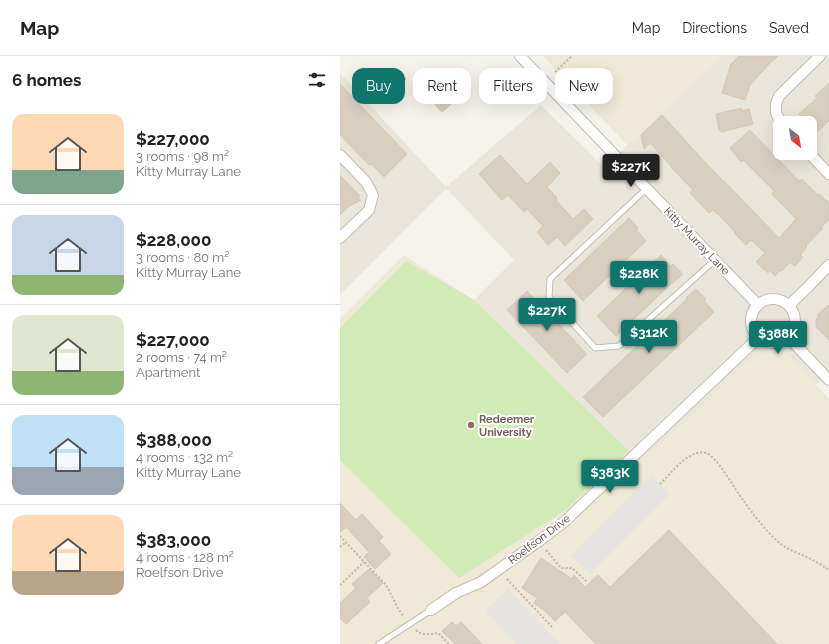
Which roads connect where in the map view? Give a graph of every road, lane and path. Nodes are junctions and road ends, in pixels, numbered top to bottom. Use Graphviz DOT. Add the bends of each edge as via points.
graph roads {
  1 [pos="572,56"];
  2 [pos="820,56"];
  3 [pos="525,58"];
  4 [pos="559,68"];
  5 [pos="778,116"];
  6 [pos="340,155"];
  7 [pos="816,160"];
  8 [pos="829,174"];
  9 [pos="646,189"];
  10 [pos="340,238"];
  11 [pos="715,260"];
  12 [pos="829,265"];
  13 [pos="758,305"];
  14 [pos="789,305"];
  15 [pos="758,338"];
  16 [pos="788,338"];
  17 [pos="829,380"];
  18 [pos="660,484"];
  19 [pos="340,536"];
  20 [pos="346,542"];
  21 [pos="340,547"];
  22 [pos="544,548"];
  23 [pos="364,562"];
  24 [pos="829,570"];
  25 [pos="507,579"];
  26 [pos="587,582"];
  27 [pos="340,585"];
  28 [pos="431,610"];
  29 [pos="410,625"];
  30 [pos="552,627"];
  31 [pos="379,644"];
  32 [pos="449,644"];
  1 -- 4 [label="path"];
  2 -- 5 [label="street" via="779,96 776,104"];
  3 -- 9 [label="street, Kitty Murray Lane"];
  6 -- 10 [label="street" via="366,182 373,195 369,210"];
  7 -- 8 [label="street"];
  9 -- 11 [label="street, Kitty Murray Lane"];
  9 -- 11 [label="lane" via="550,279 549,297 595,348 619,346"];
  11 -- 13 [label="street, Kitty Murray Lane"];
  12 -- 14 [label="street"];
  13 -- 14 [label="street" via="770,299 777,299"];
  13 -- 15 [label="street" via="753,310 751,318 753,332"];
  14 -- 16 [label="street" via="796,318 796,325"];
  15 -- 16 [label="street" via="770,344 783,342"];
  15 -- 28 [label="street, Roelfson Drive" via="564,522 481,582 456,593"];
  16 -- 17 [label="street"];
  18 -- 24 [label="path" via="686,458 705,452 716,460 757,518 780,543"];
  19 -- 20 [label="path"];
  20 -- 21 [label="path"];
  20 -- 23 [label="path"];
  22 -- 26 [label="path" via="560,568 572,568"];
  23 -- 27 [label="path"];
  23 -- 29 [label="path" via="386,585"];
  25 -- 30 [label="path"];
  28 -- 29 [label="lane"];
  29 -- 31 [label="lane"];
  29 -- 32 [label="path" via="419,633 438,633"];
}
